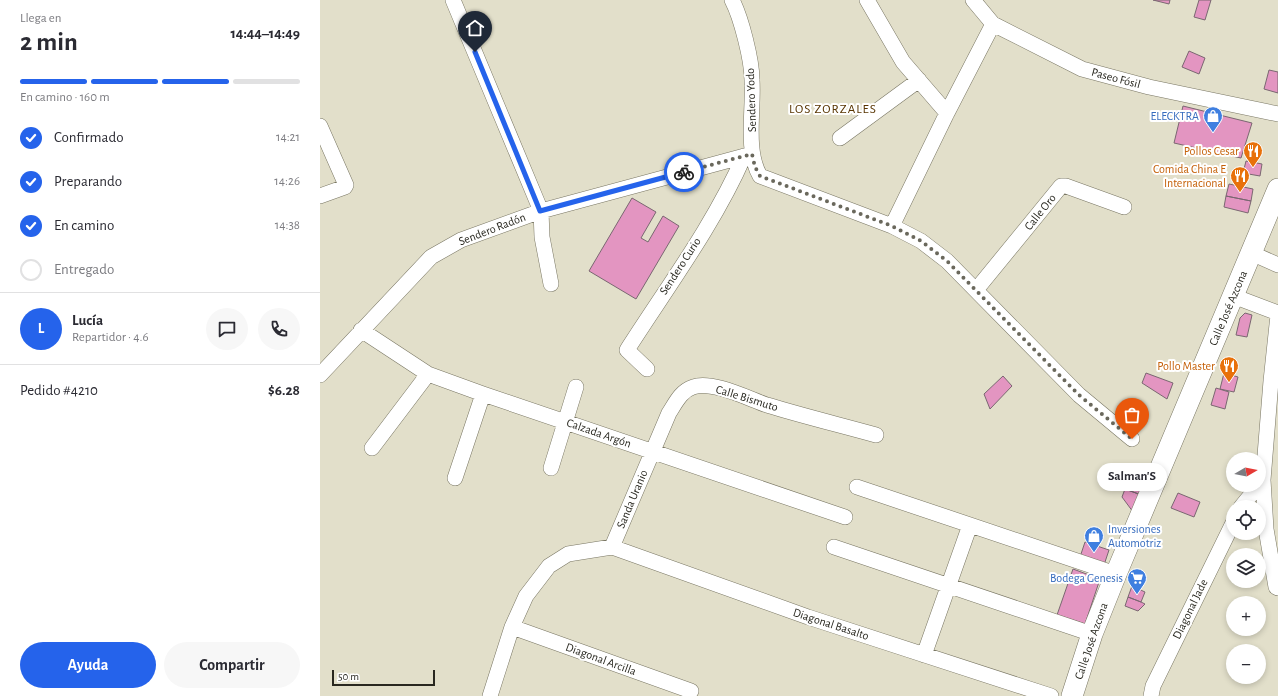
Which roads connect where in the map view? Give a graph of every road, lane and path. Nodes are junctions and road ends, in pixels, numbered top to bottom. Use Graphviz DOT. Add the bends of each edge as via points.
graph roads {
  1 [pos="453,0"];
  2 [pos="732,0"];
  3 [pos="867,0"];
  4 [pos="973,0"];
  5 [pos="993,24"];
  6 [pos="919,80"];
  7 [pos="947,113"];
  8 [pos="1278,114"];
  9 [pos="320,126"];
  10 [pos="840,138"];
  11 [pos="748,155"];
  12 [pos="1278,189"];
  13 [pos="320,196"];
  14 [pos="1124,207"];
  15 [pos="540,211"];
  16 [pos="892,226"];
  17 [pos="1251,253"];
  18 [pos="1278,265"];
  19 [pos="551,284"];
  20 [pos="976,290"];
  21 [pos="1233,296"];
  22 [pos="1278,314"];
  23 [pos="361,330"];
  24 [pos="648,369"];
  25 [pos="320,372"];
  26 [pos="428,374"];
  27 [pos="576,387"];
  28 [pos="483,394"];
  29 [pos="565,421"];
  30 [pos="876,434"];
  31 [pos="1132,439"];
  32 [pos="372,448"];
  33 [pos="653,451"];
  34 [pos="1266,452"];
  35 [pos="551,468"];
  36 [pos="455,478"];
  37 [pos="857,486"];
  38 [pos="1254,492"];
  39 [pos="1264,492"];
  40 [pos="1247,500"];
  41 [pos="846,517"];
  42 [pos="970,525"];
  43 [pos="1226,537"];
  44 [pos="612,547"];
  45 [pos="834,547"];
  46 [pos="1116,574"];
  47 [pos="948,585"];
  48 [pos="1277,587"];
  49 [pos="512,627"];
  50 [pos="1092,634"];
  51 [pos="924,655"];
  52 [pos="691,691"];
  53 [pos="490,696"];
  54 [pos="1051,696"];
  55 [pos="1072,696"];
  56 [pos="1151,696"];
  1 -- 15 [label="street"];
  2 -- 11 [label="street, Sendero Yodo" via="744,38 752,78"];
  3 -- 6 [label="street" via="903,62"];
  4 -- 5 [label="street, Paseo Fósil"];
  5 -- 7 [label="street"];
  5 -- 8 [label="street, Paseo Fósil" via="1082,69 1149,87"];
  6 -- 7 [label="street"];
  6 -- 10 [label="street"];
  7 -- 16 [label="street"];
  9 -- 13 [label="street" via="346,183 345,187"];
  11 -- 15 [label="street, Sendero Radón"];
  11 -- 16 [label="street" via="760,176"];
  11 -- 24 [label="street, Sendero Curio" via="709,222 627,350"];
  12 -- 17 [label="main road, Calle José Azcona"];
  14 -- 20 [label="street, Calle Oro" via="1061,186"];
  15 -- 19 [label="street" via="542,238"];
  15 -- 23 [label="street, Sendero Radón" via="461,240 431,257"];
  16 -- 20 [label="street" via="921,241 947,261"];
  17 -- 18 [label="street"];
  17 -- 21 [label="main road, Calle José Azcona"];
  20 -- 31 [label="street" via="1079,395"];
  21 -- 22 [label="street"];
  21 -- 46 [label="main road, Calle José Azcona"];
  22 -- 34 [label="street"];
  23 -- 25 [label="street, Sendero Radón"];
  23 -- 26 [label="street, Calzada Argón"];
  26 -- 28 [label="street, Calzada Argón"];
  26 -- 32 [label="street"];
  27 -- 29 [label="street"];
  28 -- 29 [label="street, Calzada Argón"];
  28 -- 36 [label="street"];
  29 -- 33 [label="street, Calzada Argón"];
  29 -- 35 [label="street"];
  30 -- 33 [label="street, Calle Bismuto" via="766,405 705,385 694,386 682,393 669,413"];
  33 -- 41 [label="street, Calzada Argón"];
  33 -- 44 [label="street, Sanda Uranio"];
  37 -- 42 [label="street"];
  38 -- 40 [label="street"];
  39 -- 48 [label="street" via="1266,529"];
  42 -- 46 [label="street"];
  42 -- 47 [label="street"];
  43 -- 56 [label="street, Diagonal Jade" via="1153,686"];
  44 -- 49 [label="street" via="568,554 549,566 526,596"];
  44 -- 51 [label="street, Diagonal Basalto"];
  45 -- 47 [label="street"];
  46 -- 50 [label="main road, Calle José Azcona"];
  47 -- 50 [label="street"];
  47 -- 51 [label="street"];
  49 -- 52 [label="street, Diagonal Arcilla"];
  49 -- 53 [label="street"];
  50 -- 55 [label="main road, Calle José Azcona"];
  51 -- 54 [label="street, Diagonal Basalto"];
}
